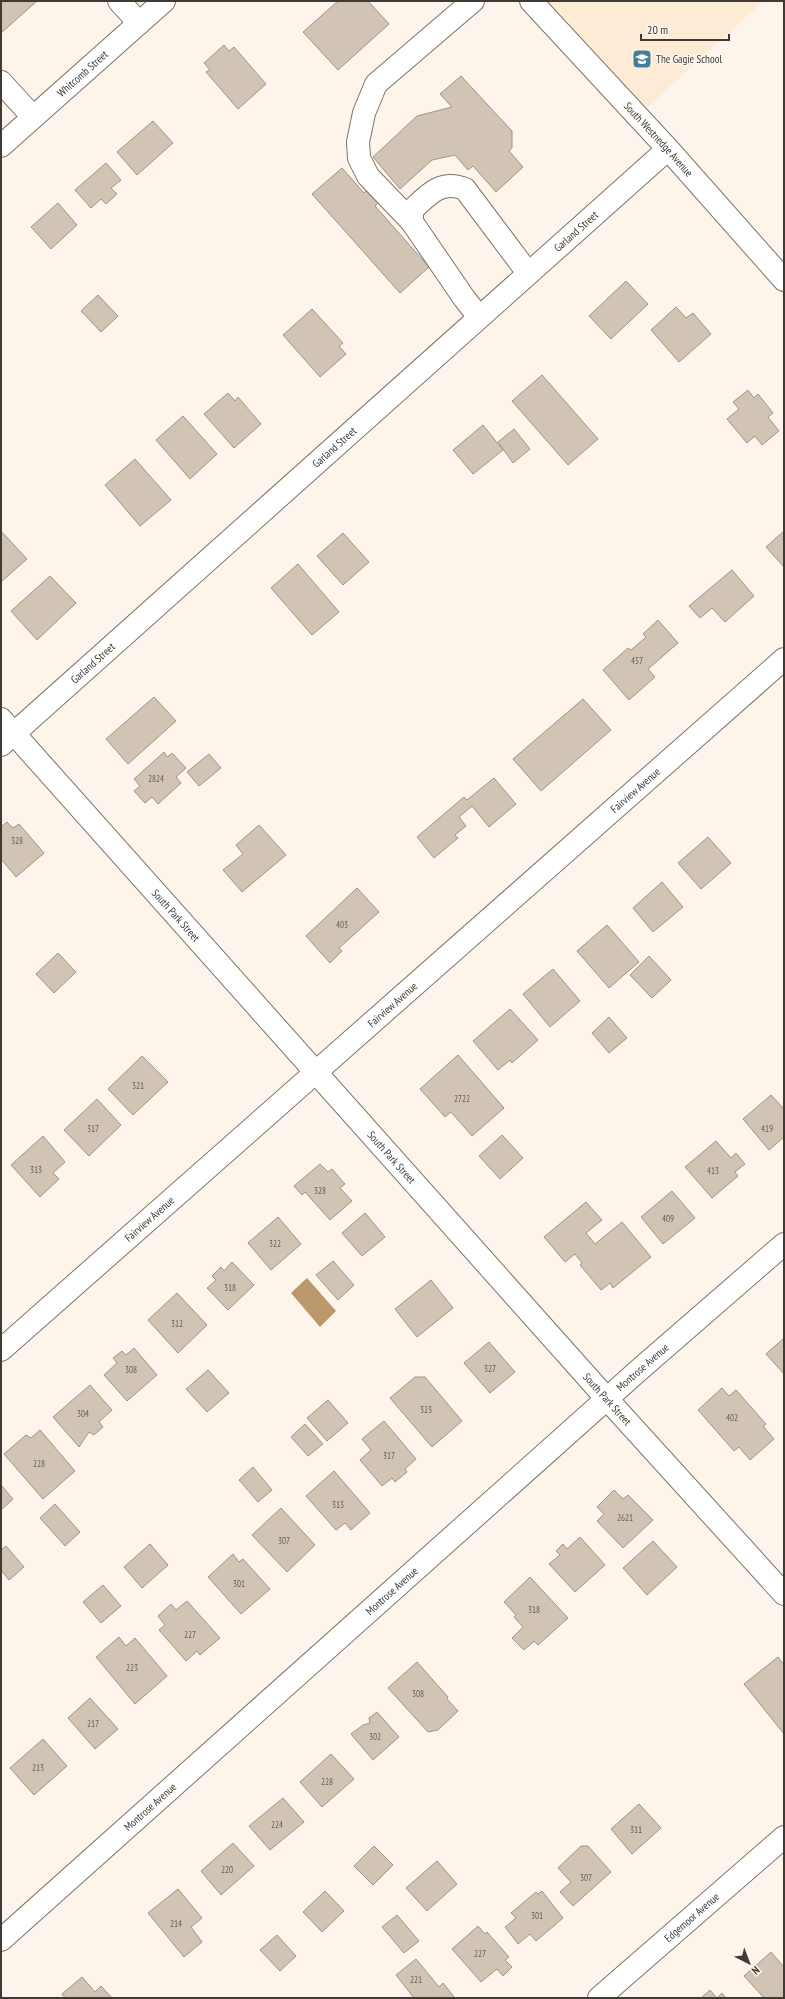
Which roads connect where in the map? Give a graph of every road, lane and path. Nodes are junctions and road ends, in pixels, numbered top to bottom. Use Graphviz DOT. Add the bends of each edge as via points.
graph roads {
  1 [pos="119,1"];
  2 [pos="164,1"];
  3 [pos="473,1"];
  4 [pos="531,1"];
  5 [pos="139,23"];
  6 [pos="1,82"];
  7 [pos="33,117"];
  8 [pos="1,146"];
  9 [pos="668,149"];
  10 [pos="412,222"];
  11 [pos="528,273"];
  12 [pos="784,280"];
  13 [pos="479,317"];
  14 [pos="784,659"];
  15 [pos="5,733"];
  16 [pos="316,1072"];
  17 [pos="784,1244"];
  18 [pos="1,1350"];
  19 [pos="607,1399"];
  20 [pos="784,1594"];
  21 [pos="784,1837"];
  22 [pos="1,1940"];
  23 [pos="599,1998"];
  1 -- 5 [label="street"];
  2 -- 5 [label="street, Whitcomb Street"];
  3 -- 10 [label="street" via="376,84 364,113 358,142 359,158 368,176"];
  4 -- 9 [label="street, South Westnedge Avenue"];
  5 -- 7 [label="street, Whitcomb Street"];
  6 -- 7 [label="street"];
  7 -- 8 [label="street, Whitcomb Street"];
  9 -- 11 [label="street, Garland Street"];
  9 -- 12 [label="street, South Westnedge Avenue"];
  10 -- 11 [label="street" via="412,210 441,186 455,185 465,189"];
  10 -- 13 [label="street"];
  11 -- 13 [label="street, Garland Street"];
  13 -- 15 [label="street, Garland Street"];
  14 -- 16 [label="street, Fairview Avenue"];
  15 -- 16 [label="street, South Park Street"];
  16 -- 18 [label="street, Fairview Avenue"];
  16 -- 19 [label="street, South Park Street"];
  17 -- 19 [label="street, Montrose Avenue"];
  19 -- 20 [label="street, South Park Street"];
  19 -- 22 [label="street, Montrose Avenue"];
  21 -- 23 [label="street, Edgemoor Avenue"];
}
